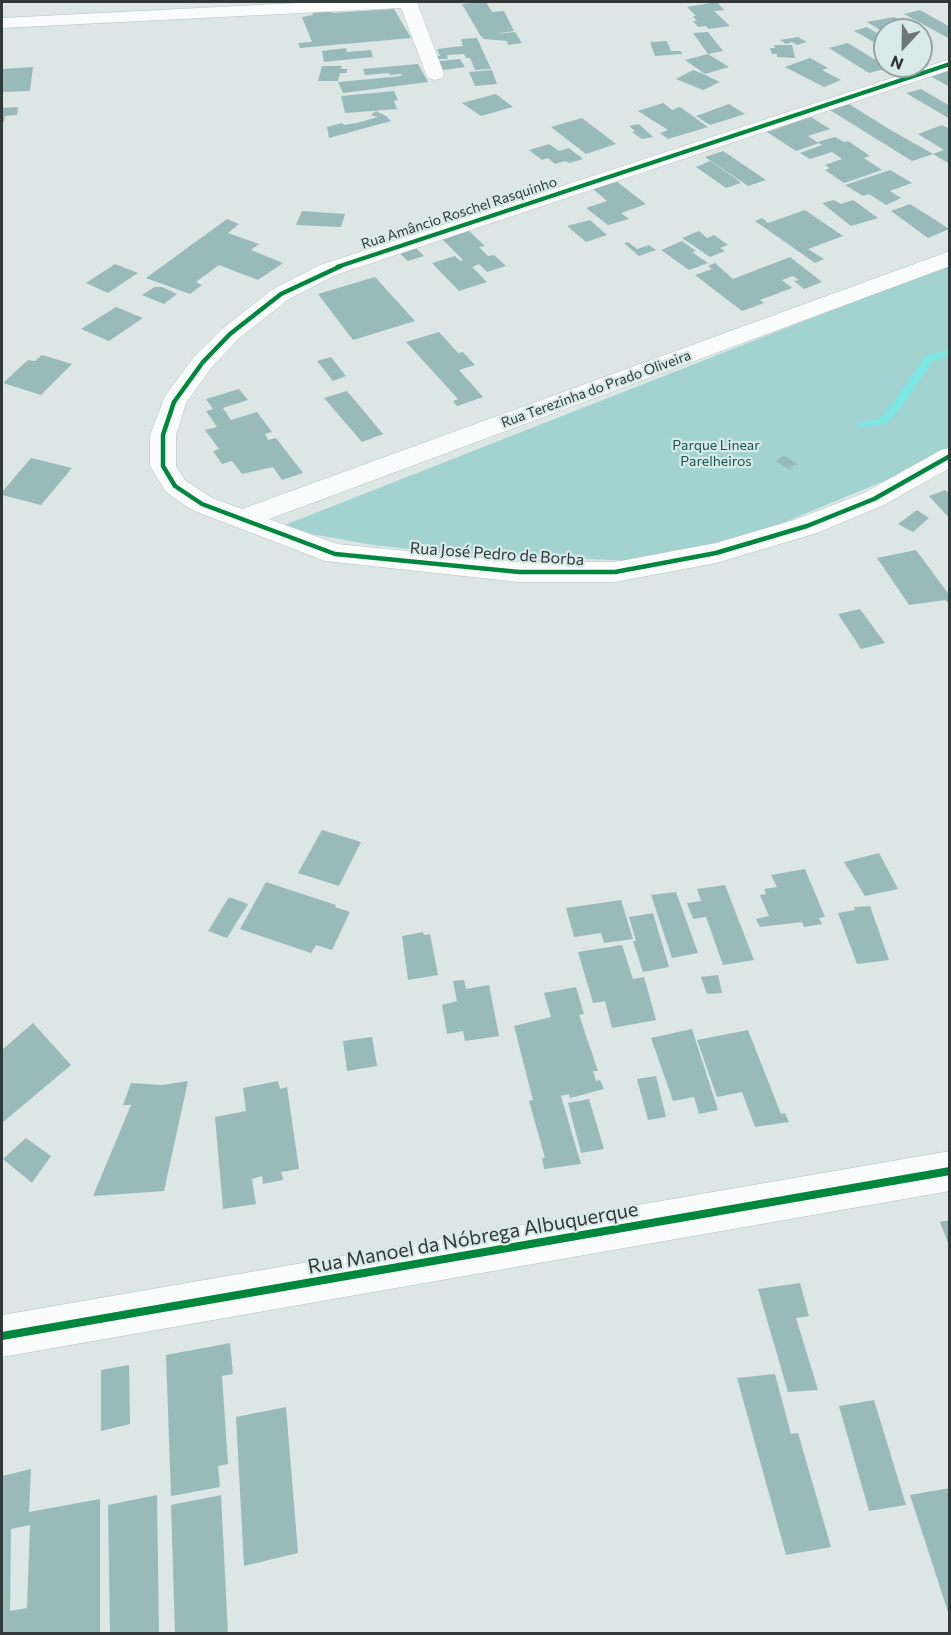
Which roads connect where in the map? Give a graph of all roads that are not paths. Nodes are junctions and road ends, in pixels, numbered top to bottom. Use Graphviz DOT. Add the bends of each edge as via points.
graph roads {
  1 [pos="408,2"];
  2 [pos="2,23"];
  3 [pos="950,64"];
  4 [pos="435,74"];
  5 [pos="950,258"];
  6 [pos="950,456"];
  7 [pos="243,519"];
  8 [pos="950,1171"];
  9 [pos="2,1336"];
  1 -- 2 [label="street"];
  1 -- 4 [label="street"];
  3 -- 7 [label="street, Rua Amâncio Roschel Rasquinho" via="328,270 281,294 230,334 203,362 174,402 163,435 163,466 175,486 202,504"];
  5 -- 7 [label="street, Rua Terezinha do Prado Oliveira"];
  6 -- 7 [label="street, Rua José Pedro de Borba" via="874,500 807,526 699,557 615,572 519,572 335,554"];
  8 -- 9 [label="street, Rua Manoel da Nóbrega Albuquerque"];
}
